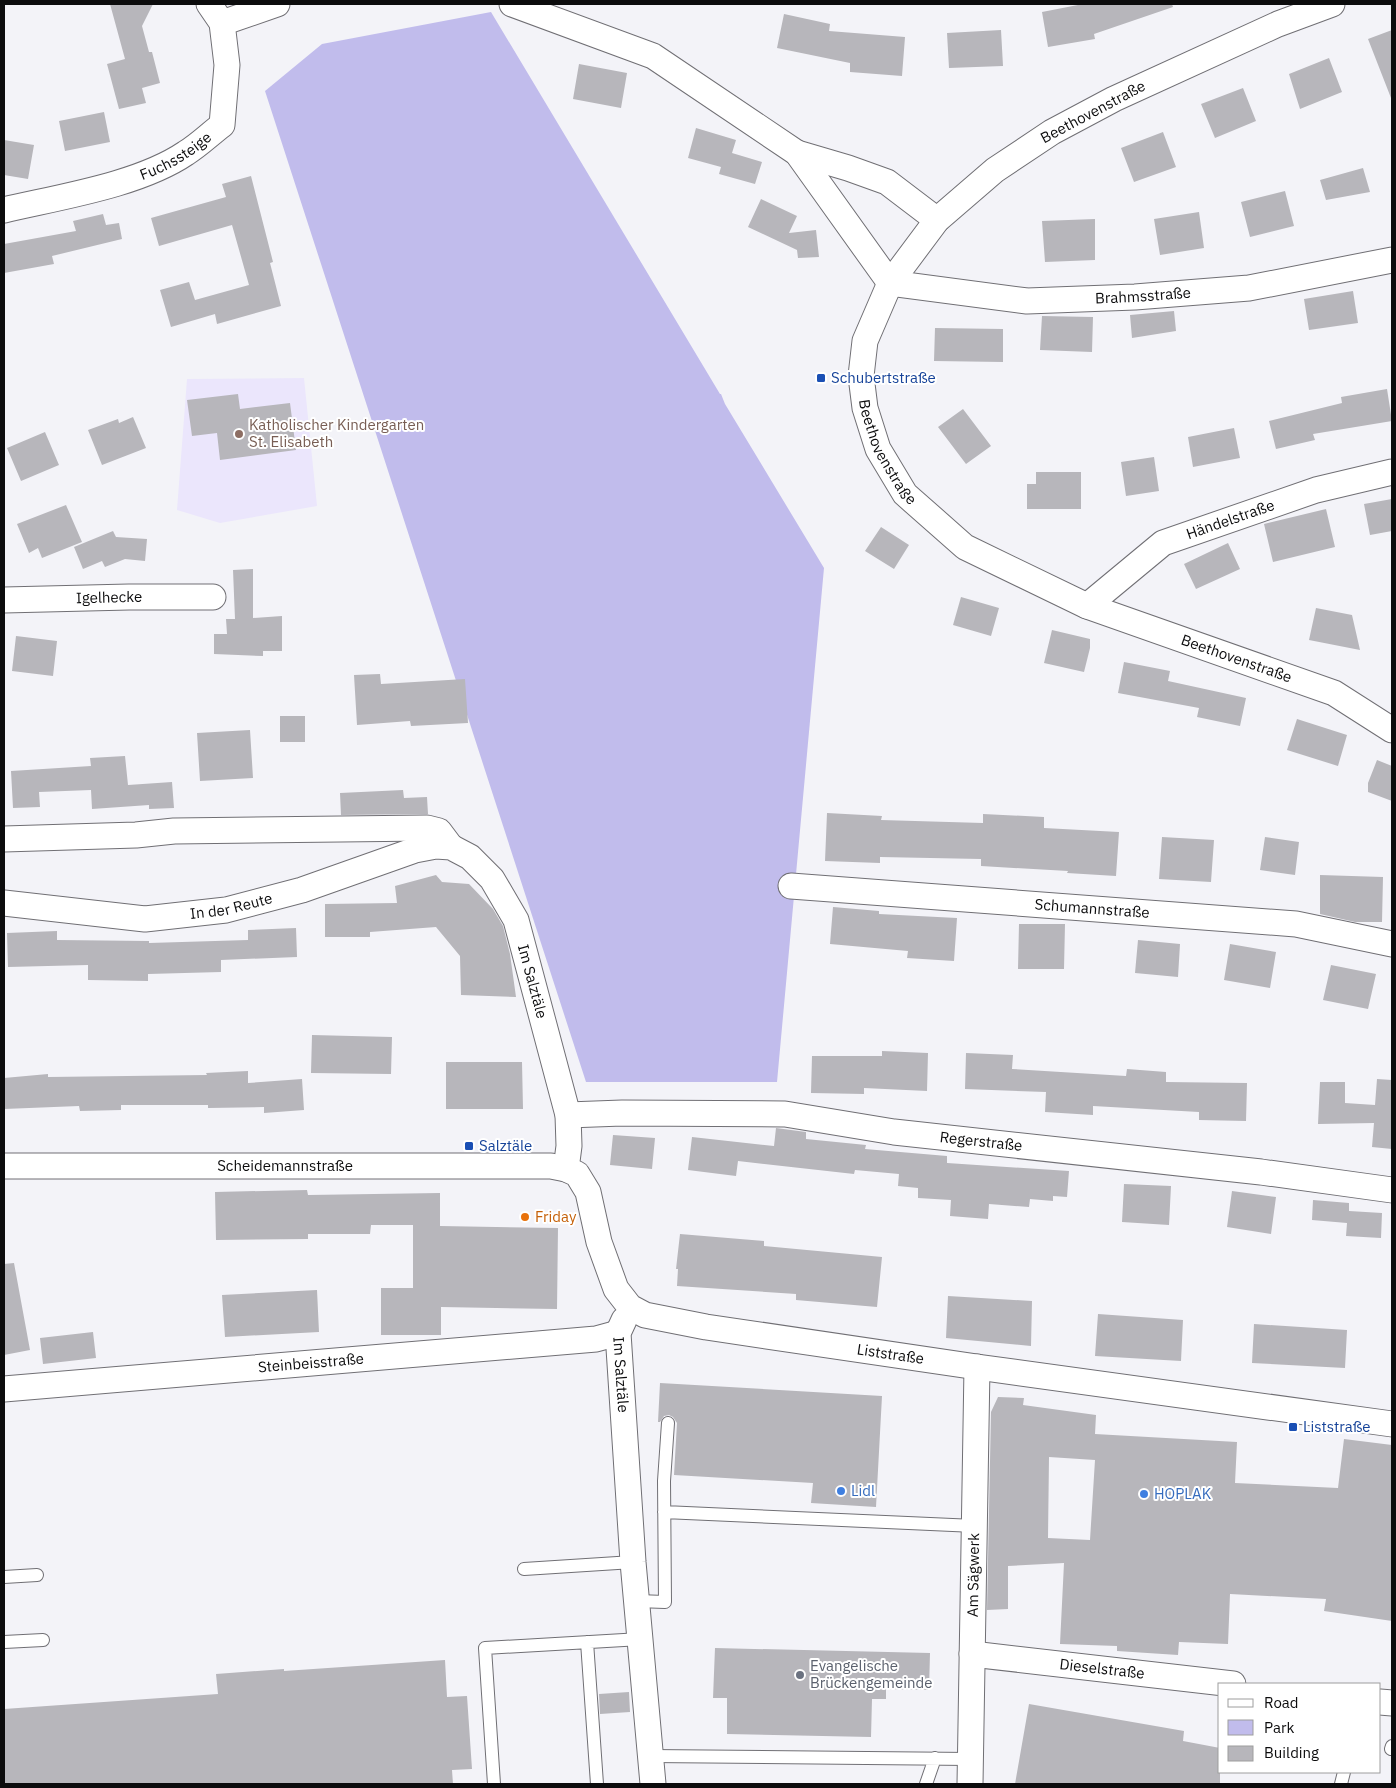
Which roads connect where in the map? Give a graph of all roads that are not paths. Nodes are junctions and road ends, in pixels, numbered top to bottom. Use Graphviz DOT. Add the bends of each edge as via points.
graph roads {
  1 [pos="277,4"];
  2 [pos="512,4"];
  3 [pos="1332,4"];
  4 [pos="216,13"];
  5 [pos="797,152"];
  6 [pos="4,210"];
  7 [pos="937,220"];
  8 [pos="1392,260"];
  9 [pos="890,283"];
  10 [pos="1392,472"];
  11 [pos="213,597"];
  12 [pos="4,600"];
  13 [pos="1087,606"];
  14 [pos="1385,720"];
  15 [pos="4,839"];
  16 [pos="451,848"];
  17 [pos="492,880"];
  18 [pos="791,886"];
  19 [pos="4,903"];
  20 [pos="1392,944"];
  21 [pos="568,1115"];
  22 [pos="4,1166"];
  23 [pos="566,1169"];
  24 [pos="1392,1190"];
  25 [pos="630,1307"];
  26 [pos="618,1334"];
  27 [pos="977,1368"];
  28 [pos="4,1389"];
  29 [pos="668,1423"];
  30 [pos="1392,1424"];
  31 [pos="664,1512"];
  32 [pos="975,1526"];
  33 [pos="634,1562"];
  34 [pos="524,1569"];
  35 [pos="37,1575"];
  36 [pos="4,1577"];
  37 [pos="637,1602"];
  38 [pos="641,1639"];
  39 [pos="43,1640"];
  40 [pos="4,1642"];
  41 [pos="587,1642"];
  42 [pos="972,1654"];
  43 [pos="1224,1683"];
  44 [pos="650,1756"];
  45 [pos="935,1758"];
  46 [pos="970,1759"];
  47 [pos="494,1784"];
  48 [pos="597,1784"];
  49 [pos="653,1784"];
  50 [pos="926,1784"];
  51 [pos="970,1784"];
  1 -- 4 [label="street"];
  2 -- 5 [label="street" via="653,56"];
  3 -- 7 [label="street, Beethovenstraße" via="1278,24 1114,99 1052,132 994,170"];
  4 -- 6 [label="street, Fuchssteige" via="227,65 222,125 186,154 129,180"];
  5 -- 7 [label="street" via="887,182"];
  5 -- 9 [label="street"];
  7 -- 9 [label="street, Beethovenstraße"];
  8 -- 9 [label="street, Brahmsstraße" via="1249,288 1135,297 1028,301"];
  9 -- 13 [label="street, Beethovenstraße" via="865,341 861,376 865,408 878,449 905,494 965,547"];
  10 -- 13 [label="street, Händelstraße" via="1316,490 1164,543"];
  11 -- 12 [label="street, Igelhecke"];
  13 -- 14 [label="street, Beethovenstraße" via="1334,693"];
  15 -- 16 [label="street, In der Reute" via="174,831 426,828 439,831"];
  16 -- 17 [label="street, In der Reute" via="470,857"];
  16 -- 19 [label="street, In der Reute" via="436,846 415,850 302,890 226,910 144,919"];
  17 -- 21 [label="street, Im Salztäle" via="516,920"];
  18 -- 20 [label="street, Schumannstraße" via="1296,924"];
  21 -- 23 [label="street, Im Salztäle"];
  21 -- 24 [label="street, Regerstraße" via="785,1114 894,1132 1261,1172"];
  22 -- 23 [label="street, Scheidemannstraße" via="398,1165 551,1166"];
  23 -- 25 [label="street" via="577,1174 588,1192 599,1242 616,1289"];
  25 -- 26 [label="street, Im Salztäle"];
  25 -- 27 [label="street, Liststraße" via="645,1315 706,1327"];
  26 -- 28 [label="street, Steinbeisstraße" via="596,1339"];
  26 -- 33 [label="street, Im Salztäle"];
  27 -- 30 [label="street, Liststraße"];
  27 -- 32 [label="street, Am Sägwerk"];
  29 -- 31 [label="lane"];
  31 -- 32 [label="lane"];
  31 -- 37 [label="lane" via="665,1602"];
  32 -- 42 [label="street, Am Sägwerk"];
  33 -- 34 [label="lane"];
  33 -- 37 [label="street, Im Salztäle"];
  35 -- 36 [label="lane"];
  37 -- 38 [label="street, Im Salztäle"];
  38 -- 41 [label="lane"];
  38 -- 44 [label="street, Im Salztäle"];
  39 -- 40 [label="lane"];
  41 -- 47 [label="lane" via="485,1648"];
  41 -- 48 [label="lane"];
  42 -- 43 [label="street, Dieselstraße"];
  42 -- 46 [label="street, Am Sägwerk"];
  44 -- 45 [label="lane"];
  44 -- 49 [label="street, Im Salztäle"];
  45 -- 46 [label="lane"];
  45 -- 50 [label="lane"];
  46 -- 51 [label="street, Am Sägwerk"];
}
